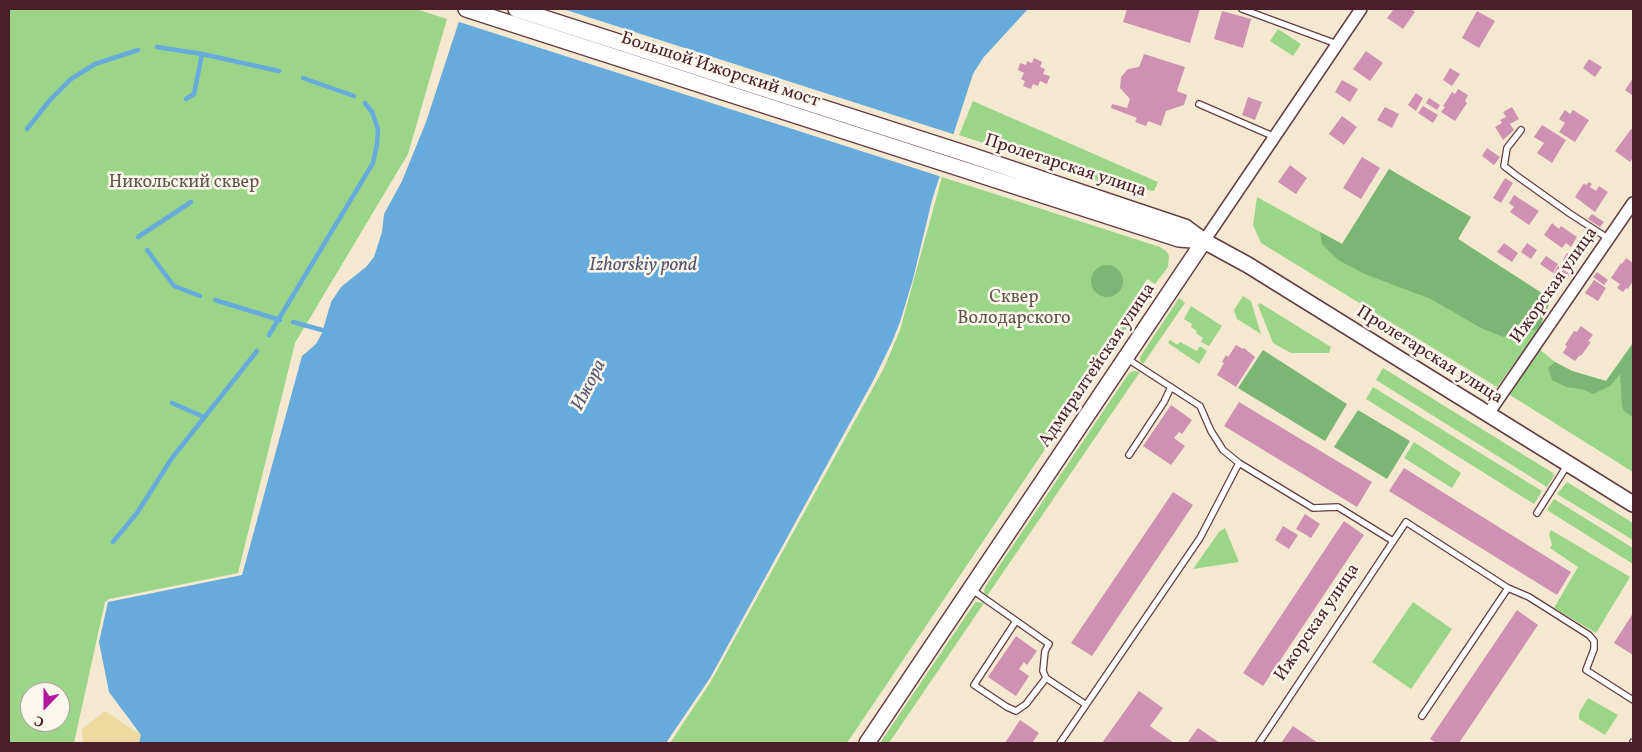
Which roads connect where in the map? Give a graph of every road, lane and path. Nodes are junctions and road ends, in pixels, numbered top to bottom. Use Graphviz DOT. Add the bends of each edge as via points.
graph roads {
  1 [pos="466,9"];
  2 [pos="516,9"];
  3 [pos="1242,9"];
  4 [pos="1361,9"];
  5 [pos="1337,44"];
  6 [pos="1199,104"];
  7 [pos="1520,130"];
  8 [pos="1275,137"];
  9 [pos="965,161"];
  10 [pos="1633,203"];
  11 [pos="1609,239"];
  12 [pos="1204,241"];
  13 [pos="1126,358"];
  14 [pos="1171,387"];
  15 [pos="1488,414"];
  16 [pos="1129,455"];
  17 [pos="1239,463"];
  18 [pos="1568,464"];
  19 [pos="1633,504"];
  20 [pos="1537,513"];
  21 [pos="1394,541"];
  22 [pos="1508,588"];
  23 [pos="971,589"];
  24 [pos="1016,621"];
  25 [pos="1046,678"];
  26 [pos="1633,700"];
  27 [pos="1085,704"];
  28 [pos="1422,716"];
  29 [pos="867,743"];
  30 [pos="1060,743"];
  31 [pos="1259,743"];
  1 -- 9 [label="main road, Большой Ижорский мост"];
  2 -- 9 [label="main road, Большой Ижорский мост"];
  3 -- 5 [label="lane"];
  4 -- 5 [label="street, Адмиралтейская улица"];
  5 -- 8 [label="street, Адмиралтейская улица"];
  6 -- 8 [label="lane"];
  7 -- 11 [label="lane" via="1507,148 1504,166"];
  8 -- 12 [label="street, Адмиралтейская улица"];
  9 -- 12 [label="main road, Пролетарская улица" via="1179,239"];
  10 -- 11 [label="street, Ижорская улица"];
  11 -- 15 [label="street, Ижорская улица"];
  12 -- 13 [label="main road, Адмиралтейская улица"];
  12 -- 15 [label="main road, Пролетарская улица"];
  13 -- 14 [label="lane"];
  13 -- 23 [label="main road, Адмиралтейская улица"];
  14 -- 16 [label="lane"];
  14 -- 17 [label="lane" via="1200,406 1223,450"];
  15 -- 18 [label="main road, Пролетарская улица"];
  17 -- 21 [label="lane" via="1313,508 1338,507"];
  17 -- 27 [label="lane" via="1200,538"];
  18 -- 19 [label="main road, Пролетарская улица"];
  18 -- 20 [label="lane"];
  21 -- 22 [label="lane, Ижорская улица" via="1406,522"];
  21 -- 31 [label="lane, Ижорская улица"];
  22 -- 26 [label="lane" via="1529,597 1589,635 1594,641 1594,649 1586,670"];
  22 -- 28 [label="lane"];
  23 -- 24 [label="lane"];
  23 -- 29 [label="main road, Адмиралтейская улица"];
  24 -- 25 [label="lane" via="1048,644 1043,670"];
  24 -- 25 [label="lane" via="974,685 1016,711 1026,704"];
  25 -- 27 [label="lane"];
  27 -- 30 [label="lane"];
}
